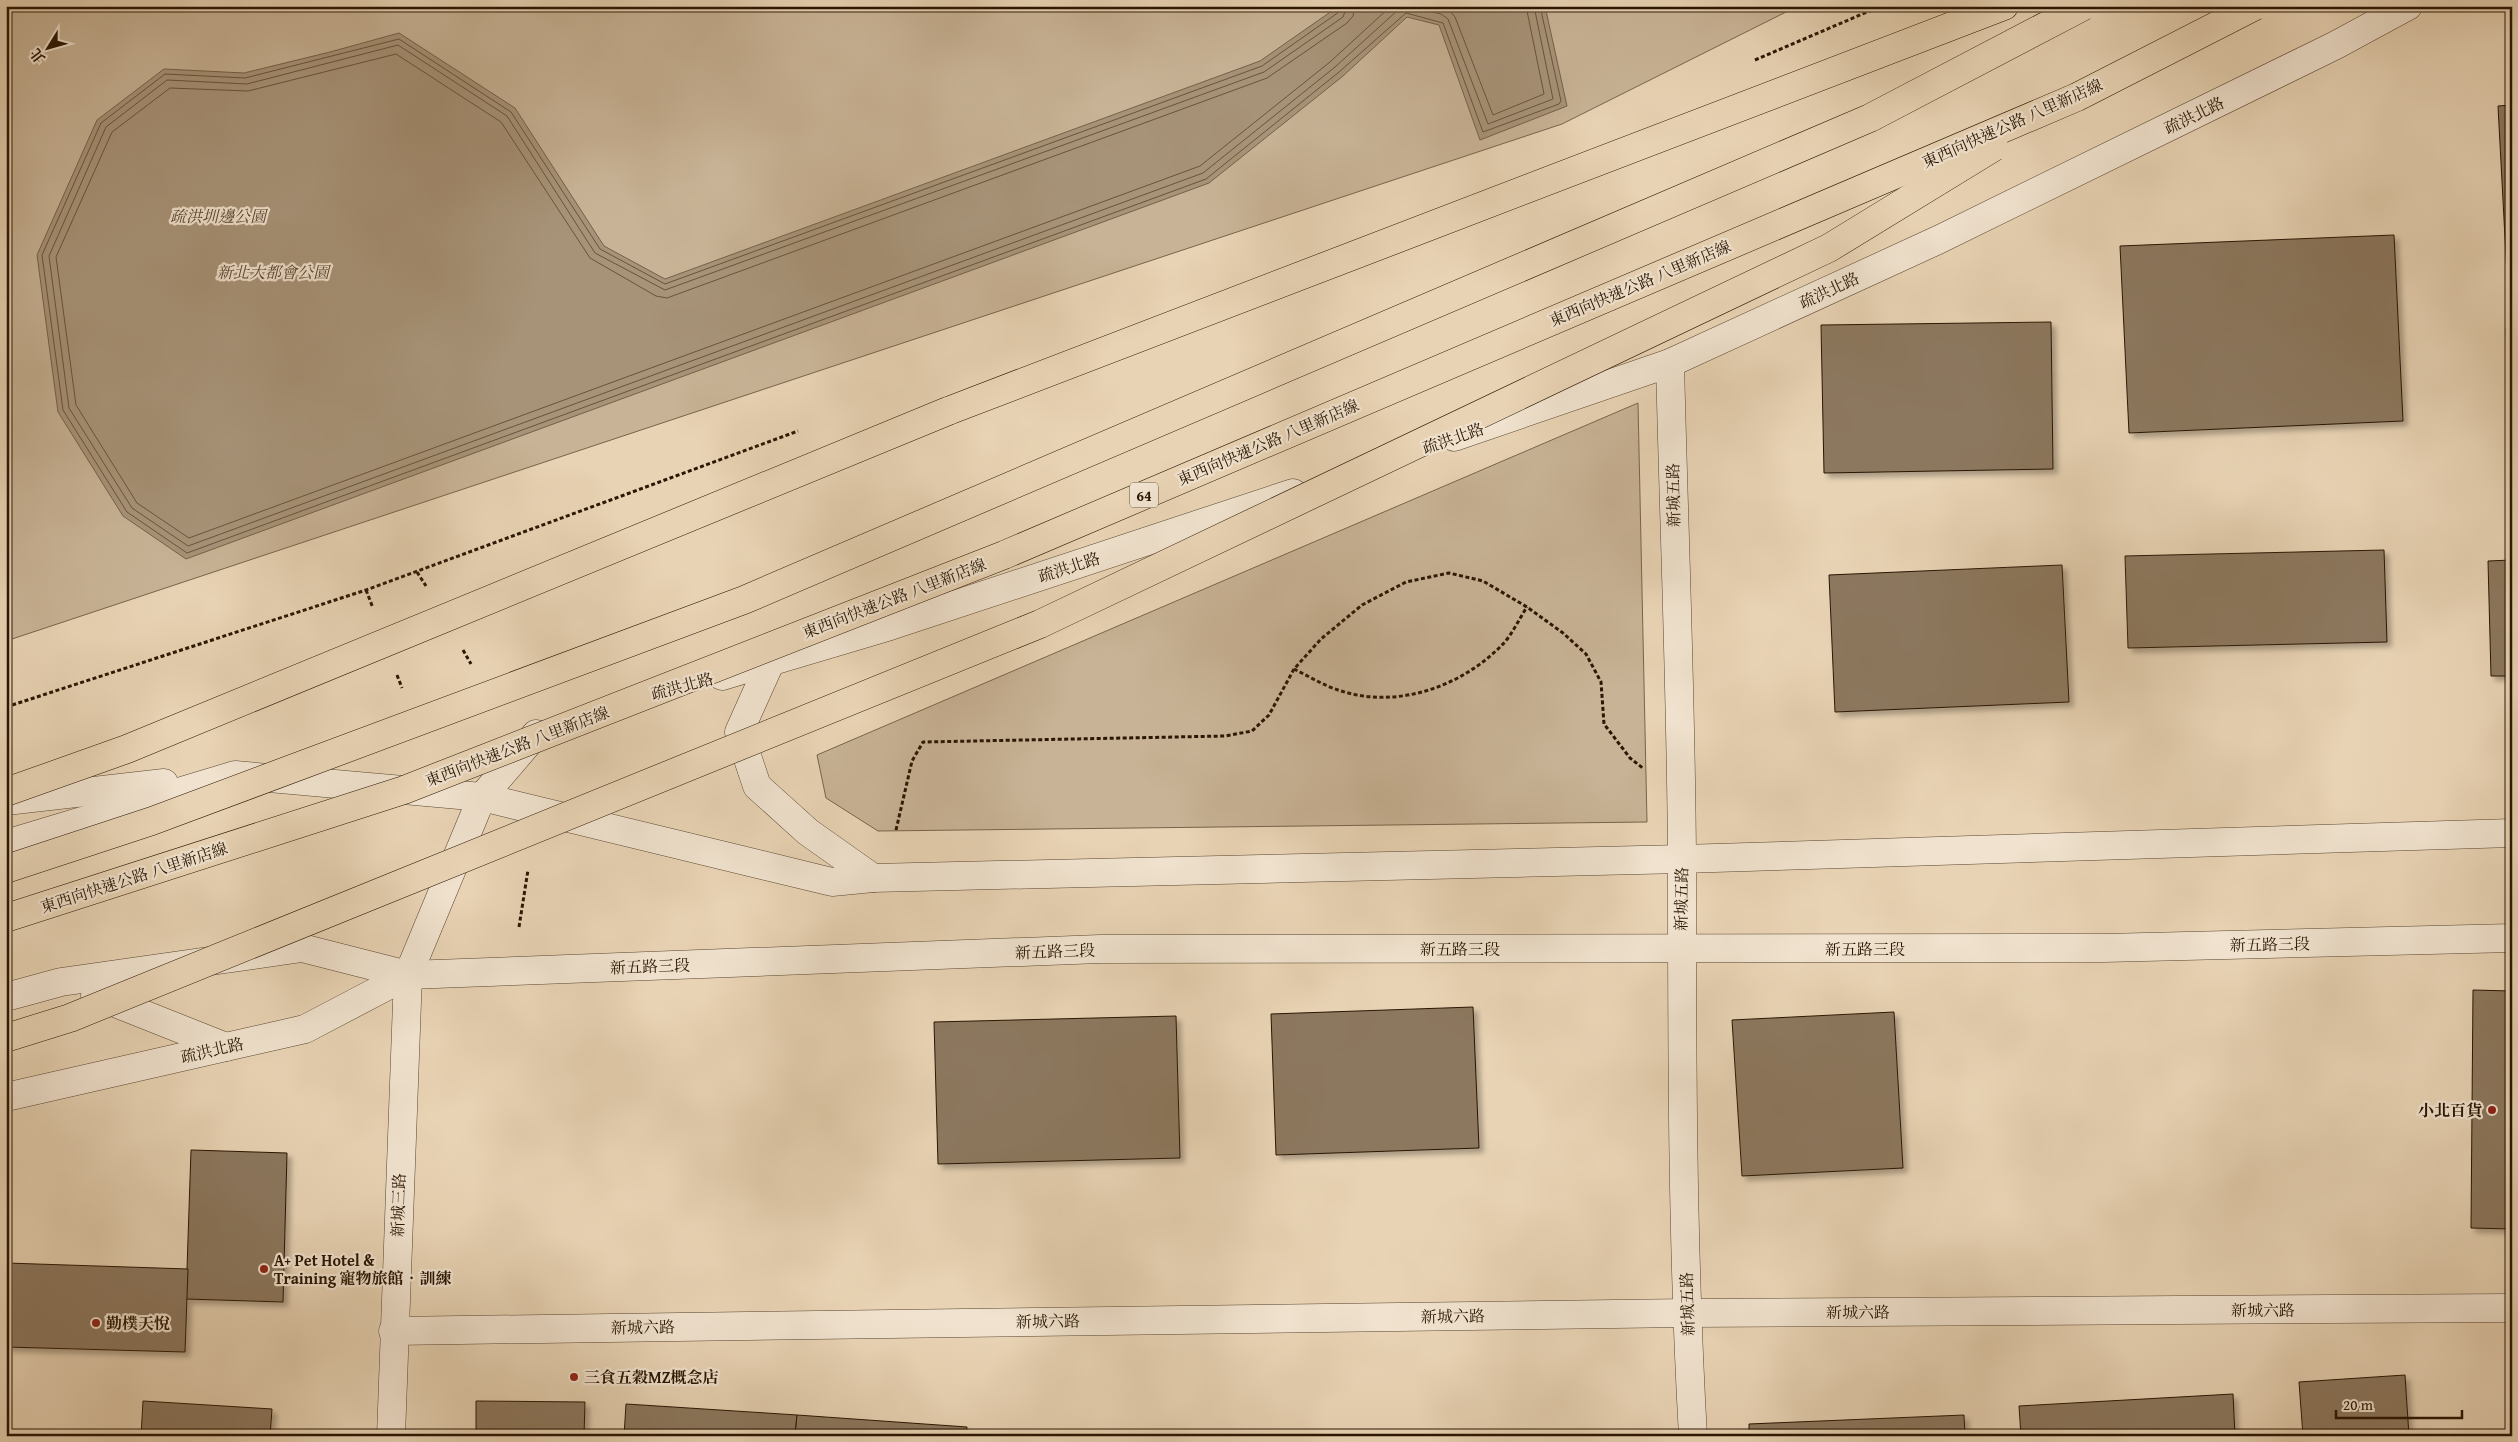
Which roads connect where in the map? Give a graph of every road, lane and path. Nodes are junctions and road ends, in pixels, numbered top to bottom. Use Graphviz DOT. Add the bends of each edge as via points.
graph roads {
  1 [pos="2004,6"];
  2 [pos="2084,6"];
  3 [pos="2254,6"];
  4 [pos="2408,6"];
  5 [pos="2077,97"];
  6 [pos="1670,363"];
  7 [pos="1527,606"];
  8 [pos="770,663"];
  9 [pos="1294,669"];
  10 [pos="1650,774"];
  11 [pos="235,775"];
  12 [pos="6,792"];
  13 [pos="482,797"];
  14 [pos="6,801"];
  15 [pos="896,830"];
  16 [pos="2512,833"];
  17 [pos="6,844"];
  18 [pos="1682,859"];
  19 [pos="529,864"];
  20 [pos="6,869"];
  21 [pos="873,878"];
  22 [pos="6,918"];
  23 [pos="519,926"];
  24 [pos="2512,938"];
  25 [pos="1680,949"];
  26 [pos="408,975"];
  27 [pos="62,982"];
  28 [pos="6,997"];
  29 [pos="6,1038"];
  30 [pos="226,1047"];
  31 [pos="6,1097"];
  32 [pos="2512,1308"];
  33 [pos="1686,1312"];
  34 [pos="394,1330"];
  35 [pos="391,1436"];
  36 [pos="1694,1436"];
  1 -- 12 [label="highway, bridge" via="948,411 127,749"];
  2 -- 20 [label="highway, bridge" via="1870,118 744,600 152,821"];
  3 -- 5 [label="highway, 東西向快速公路 八里新店線 / 64, bridge"];
  4 -- 6 [label="street, 疏洪北路" via="2336,45 1938,240"];
  5 -- 22 [label="highway, 東西向快速公路 八里新店線 / 64, bridge" via="1004,555 404,790"];
  5 -- 29 [label="highway, bridge" via="1829,248 1040,624 70,1018"];
  6 -- 8 [label="street, 疏洪北路" via="1217,519"];
  6 -- 18 [label="street, 新城五路"];
  7 -- 9 [label="path" via="1483,581 1449,573 1406,582 1362,605 1321,639"];
  7 -- 9 [label="path" via="1503,644 1469,674 1425,692 1379,697 1339,691"];
  7 -- 10 [label="path" via="1586,654 1601,682 1604,724 1630,758"];
  8 -- 13 [label="street, 疏洪北路" via="546,722"];
  8 -- 21 [label="street" via="739,732 756,786 808,832"];
  9 -- 15 [label="path" via="1269,715 1252,731 1225,736 923,742 912,761"];
  11 -- 13 [label="street"];
  11 -- 14 [label="street"];
  11 -- 17 [label="street"];
  13 -- 21 [label="street" via="832,882"];
  13 -- 26 [label="street, 疏洪北路"];
  16 -- 18 [label="street"];
  18 -- 21 [label="street"];
  18 -- 25 [label="street, 新城五路"];
  19 -- 23 [label="path"];
  24 -- 25 [label="street, 新五路三段" via="2104,948"];
  25 -- 26 [label="street, 新五路三段" via="1100,949"];
  25 -- 33 [label="street, 新城五路"];
  26 -- 27 [label="street" via="302,948"];
  26 -- 30 [label="street, 疏洪北路" via="305,1029"];
  26 -- 34 [label="street, 新城三路"];
  27 -- 28 [label="street"];
  27 -- 30 [label="street"];
  30 -- 31 [label="street, 疏洪北路"];
  32 -- 33 [label="street, 新城六路"];
  33 -- 34 [label="street, 新城六路"];
  33 -- 36 [label="street, 新城五路"];
  34 -- 35 [label="street, 新城三路"];
}
